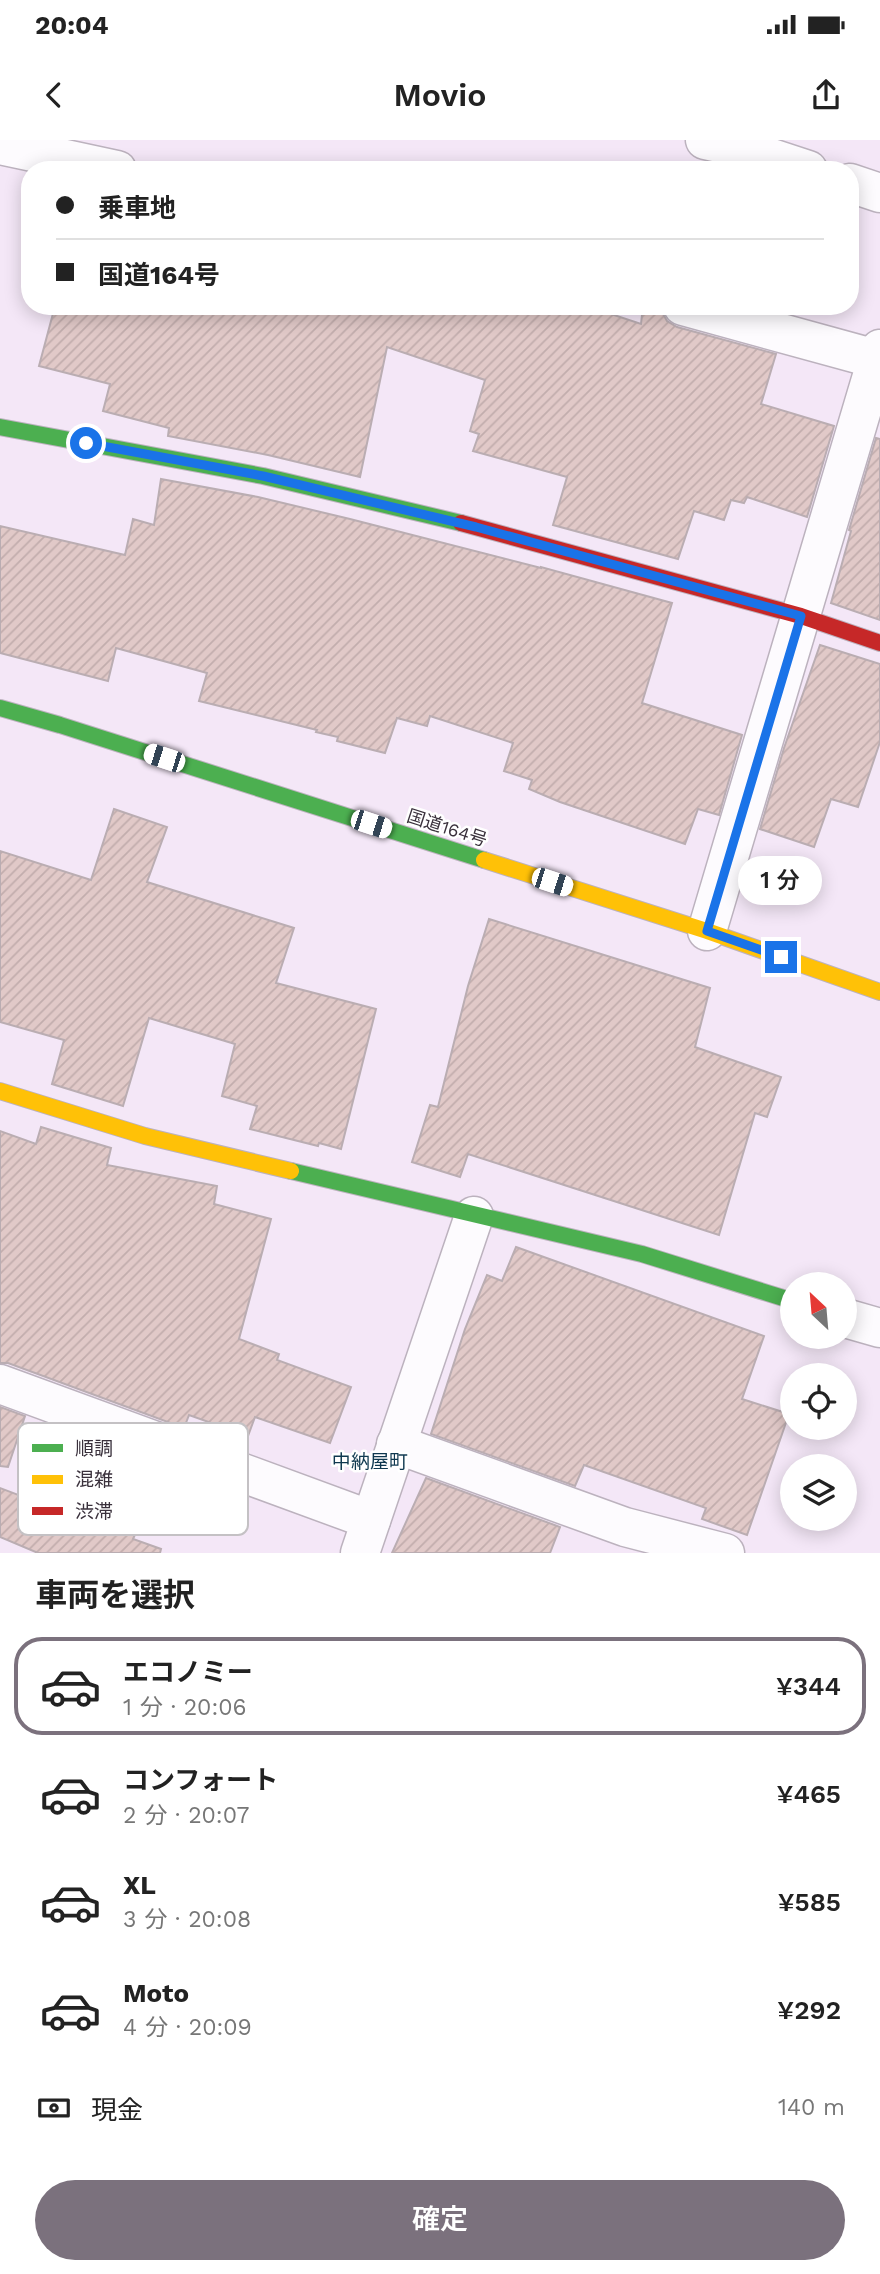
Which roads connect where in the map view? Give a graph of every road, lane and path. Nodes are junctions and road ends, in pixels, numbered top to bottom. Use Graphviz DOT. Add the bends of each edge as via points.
graph roads {
  1 [pos="705,140"];
  2 [pos="0,145"];
  3 [pos="75,161"];
  4 [pos="781,161"];
  5 [pos="859,186"];
  6 [pos="880,193"];
  7 [pos="720,315"];
  8 [pos="878,354"];
  9 [pos="0,427"];
  10 [pos="801,616"];
  11 [pos="880,643"];
  12 [pos="0,708"];
  13 [pos="707,931"];
  14 [pos="880,992"];
  15 [pos="0,1091"];
  16 [pos="474,1216"];
  17 [pos="780,1297"];
  18 [pos="858,1322"];
  19 [pos="880,1328"];
  20 [pos="0,1384"];
  21 [pos="94,1423"];
  22 [pos="396,1444"];
  23 [pos="248,1487"];
  24 [pos="365,1536"];
  25 [pos="725,1553"];
  1 -- 4 [label="street"];
  2 -- 3 [label="street"];
  5 -- 6 [label="street"];
  7 -- 8 [label="street"];
  8 -- 10 [label="street"];
  9 -- 10 [label="main road" via="263,476 502,533"];
  10 -- 11 [label="main road"];
  10 -- 13 [label="street"];
  12 -- 13 [label="main road, 国道164号"];
  13 -- 14 [label="main road, 国道164号"];
  15 -- 16 [label="main road" via="145,1136"];
  16 -- 17 [label="main road" via="642,1254"];
  16 -- 22 [label="street"];
  18 -- 19 [label="street"];
  20 -- 21 [label="street"];
  22 -- 24 [label="street"];
  22 -- 25 [label="street" via="625,1527"];
  23 -- 24 [label="street"];
}
